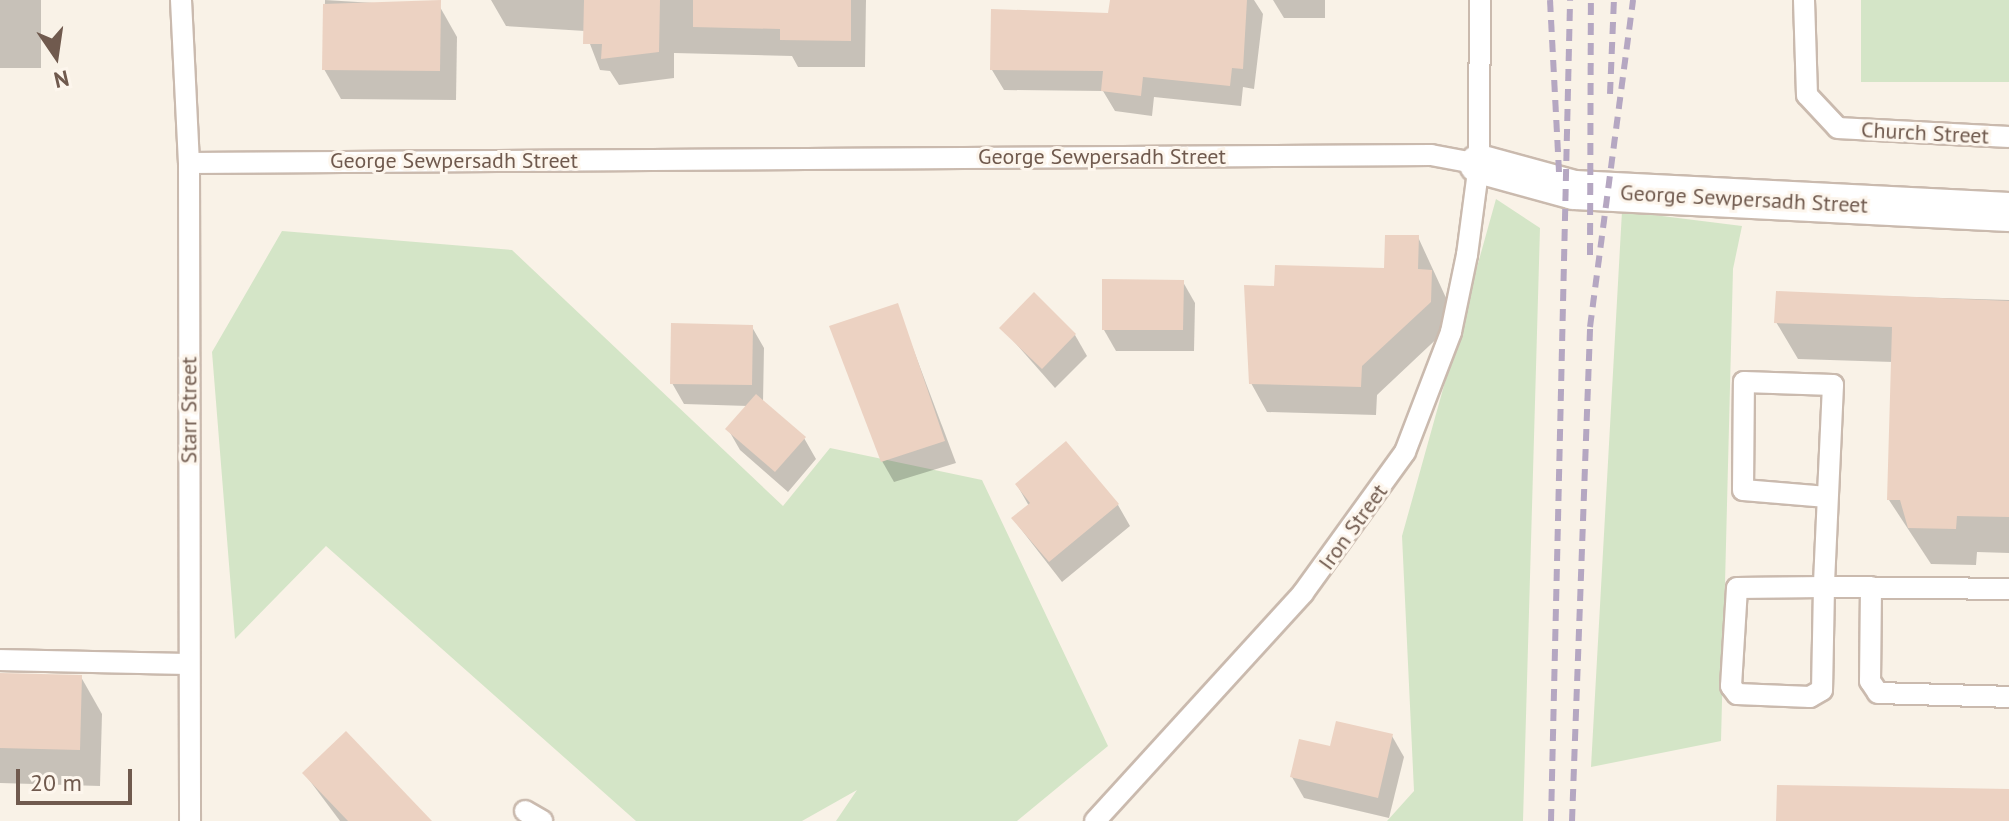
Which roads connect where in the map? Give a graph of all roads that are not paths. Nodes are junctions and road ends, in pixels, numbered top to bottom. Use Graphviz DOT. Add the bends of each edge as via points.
graph roads {
  1 [pos="181,0"];
  2 [pos="1480,0"];
  3 [pos="1804,0"];
  4 [pos="2009,137"];
  5 [pos="189,163"];
  6 [pos="1479,164"];
  7 [pos="2009,212"];
  8 [pos="1827,497"];
  9 [pos="1824,587"];
  10 [pos="1871,587"];
  11 [pos="2009,589"];
  12 [pos="0,660"];
  13 [pos="189,664"];
  14 [pos="2009,697"];
  15 [pos="190,821"];
  16 [pos="1095,821"];
  1 -- 5 [label="lane, Starr Street"];
  2 -- 6 [label="lane, Iron Street"];
  3 -- 4 [label="lane, Church Street" via="1807,95 1838,128"];
  5 -- 6 [label="lane, George Sewpersadh Street" via="1431,155"];
  5 -- 13 [label="lane, Starr Street"];
  6 -- 7 [label="street, George Sewpersadh Street" via="1574,190"];
  6 -- 16 [label="lane, Iron Street" via="1451,332 1405,452 1303,593"];
  8 -- 8 [label="lane" via="1832,383 1744,382 1743,490"];
  8 -- 9 [label="lane"];
  9 -- 9 [label="lane" via="1819,694 1737,694 1734,590"];
  9 -- 10 [label="lane"];
  10 -- 11 [label="lane"];
  10 -- 14 [label="lane" via="1870,681 1878,693"];
  12 -- 13 [label="lane"];
  13 -- 15 [label="lane, Starr Street"];
}
